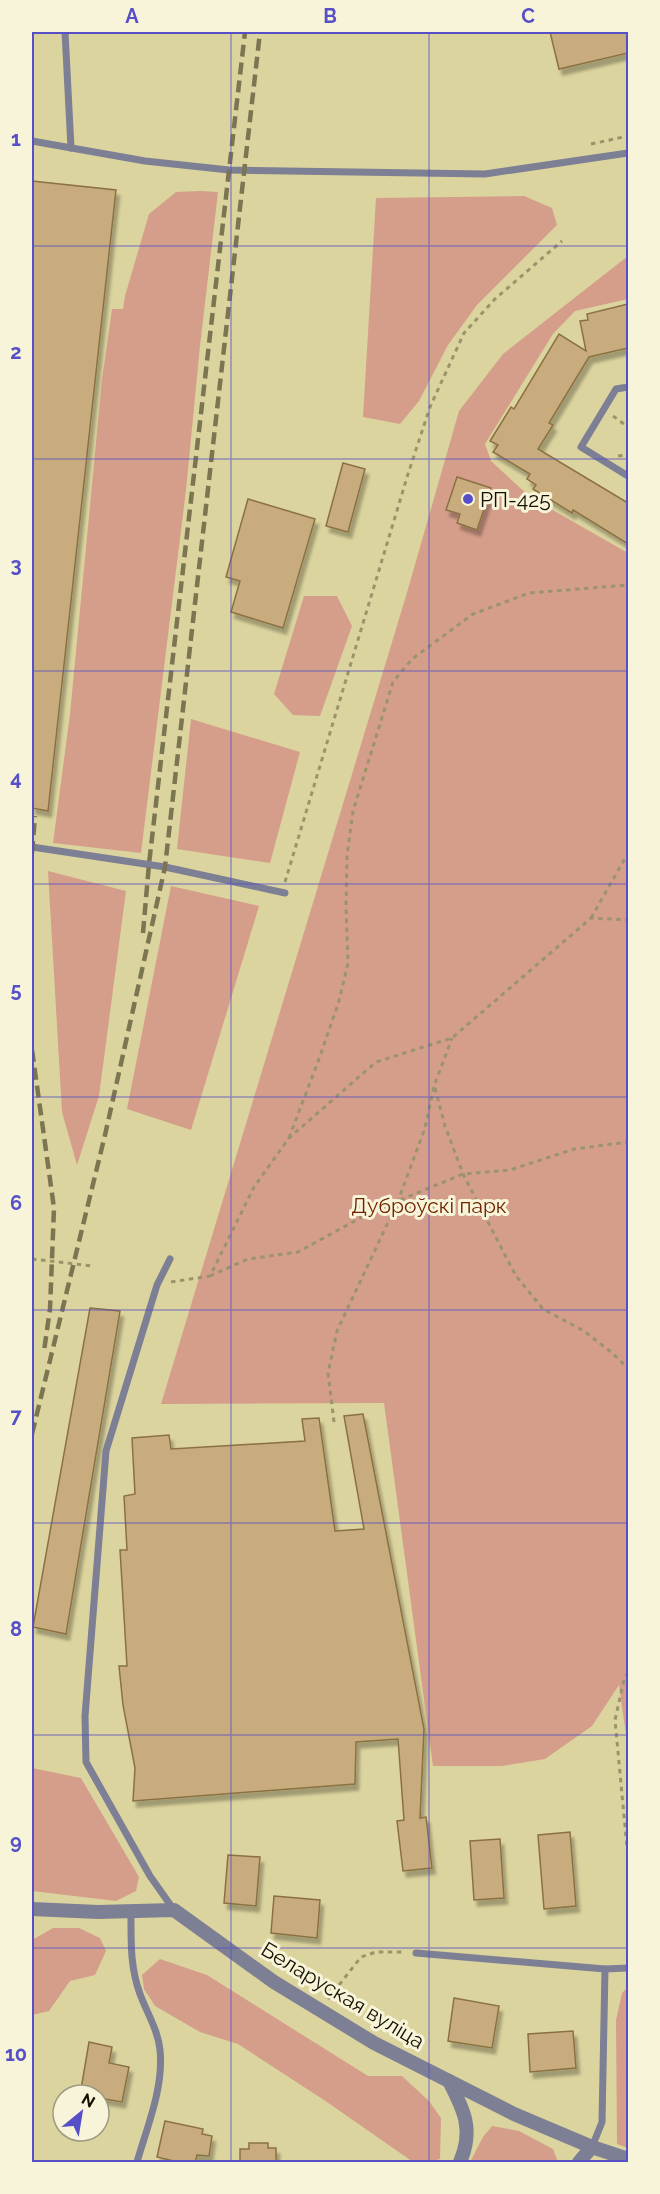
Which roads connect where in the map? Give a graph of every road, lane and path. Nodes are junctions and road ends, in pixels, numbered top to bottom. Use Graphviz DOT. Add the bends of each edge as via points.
graph roads {
  1 [pos="65,32"];
  2 [pos="32,141"];
  3 [pos="71,148"];
  4 [pos="628,153"];
  5 [pos="562,241"];
  6 [pos="628,387"];
  7 [pos="604,410"];
  8 [pos="628,427"];
  9 [pos="628,476"];
  10 [pos="628,585"];
  11 [pos="32,847"];
  12 [pos="628,853"];
  13 [pos="284,893"];
  14 [pos="591,918"];
  15 [pos="628,920"];
  16 [pos="452,1038"];
  17 [pos="434,1086"];
  18 [pos="289,1138"];
  19 [pos="628,1142"];
  20 [pos="463,1174"];
  21 [pos="398,1201"];
  22 [pos="32,1259"];
  23 [pos="170,1259"];
  24 [pos="93,1266"];
  25 [pos="210,1276"];
  26 [pos="158,1285"];
  27 [pos="628,1368"];
  28 [pos="334,1422"];
  29 [pos="628,1672"];
  30 [pos="628,1858"];
  31 [pos="32,1909"];
  32 [pos="174,1910"];
  33 [pos="131,1912"];
  34 [pos="416,1953"];
  35 [pos="628,1968"];
  36 [pos="606,1969"];
  37 [pos="320,2010"];
  38 [pos="448,2081"];
  39 [pos="592,2147"];
  40 [pos="628,2159"];
  41 [pos="137,2163"];
  42 [pos="460,2163"];
  43 [pos="579,2163"];
  1 -- 3 [label="lane"];
  2 -- 3 [label="lane"];
  3 -- 4 [label="lane" via="229,170 485,174"];
  5 -- 13 [label="path" via="495,298 464,333 430,407"];
  6 -- 7 [label="lane" via="616,389"];
  7 -- 8 [label="path"];
  7 -- 9 [label="lane" via="581,447"];
  10 -- 18 [label="path" via="529,593 473,614 412,659 393,682 353,811 347,856 348,963 323,1049"];
  11 -- 13 [label="lane" via="165,867"];
  12 -- 14 [label="path"];
  14 -- 15 [label="path"];
  14 -- 16 [label="path"];
  16 -- 17 [label="path"];
  16 -- 18 [label="path" via="375,1062"];
  17 -- 20 [label="path"];
  17 -- 21 [label="path" via="425,1128"];
  18 -- 25 [label="path" via="254,1186"];
  19 -- 20 [label="path" via="574,1149 510,1170"];
  20 -- 21 [label="path"];
  20 -- 27 [label="path" via="516,1276 543,1310 584,1331"];
  21 -- 25 [label="path" via="298,1251 248,1259"];
  21 -- 28 [label="path" via="337,1331 328,1372"];
  22 -- 24 [label="path"];
  23 -- 26 [label="lane"];
  25 -- 26 [label="path"];
  26 -- 32 [label="lane" via="106,1451 86,1704 86,1762 150,1876"];
  29 -- 30 [label="path" via="615,1720"];
  31 -- 33 [label="street"];
  32 -- 33 [label="street"];
  32 -- 37 [label="street, Беларуская вуліца"];
  33 -- 41 [label="lane" via="134,1973 160,2050 158,2085"];
  34 -- 36 [label="lane"];
  34 -- 37 [label="path" via="376,1952 361,1957"];
  35 -- 36 [label="lane"];
  36 -- 39 [label="lane" via="602,2122"];
  37 -- 38 [label="street, Беларуская вуліца"];
  38 -- 39 [label="street, Беларуская вуліца"];
  38 -- 42 [label="street" via="465,2117 468,2135"];
  39 -- 40 [label="street, Беларуская вуліца"];
  39 -- 43 [label="street"];
}
